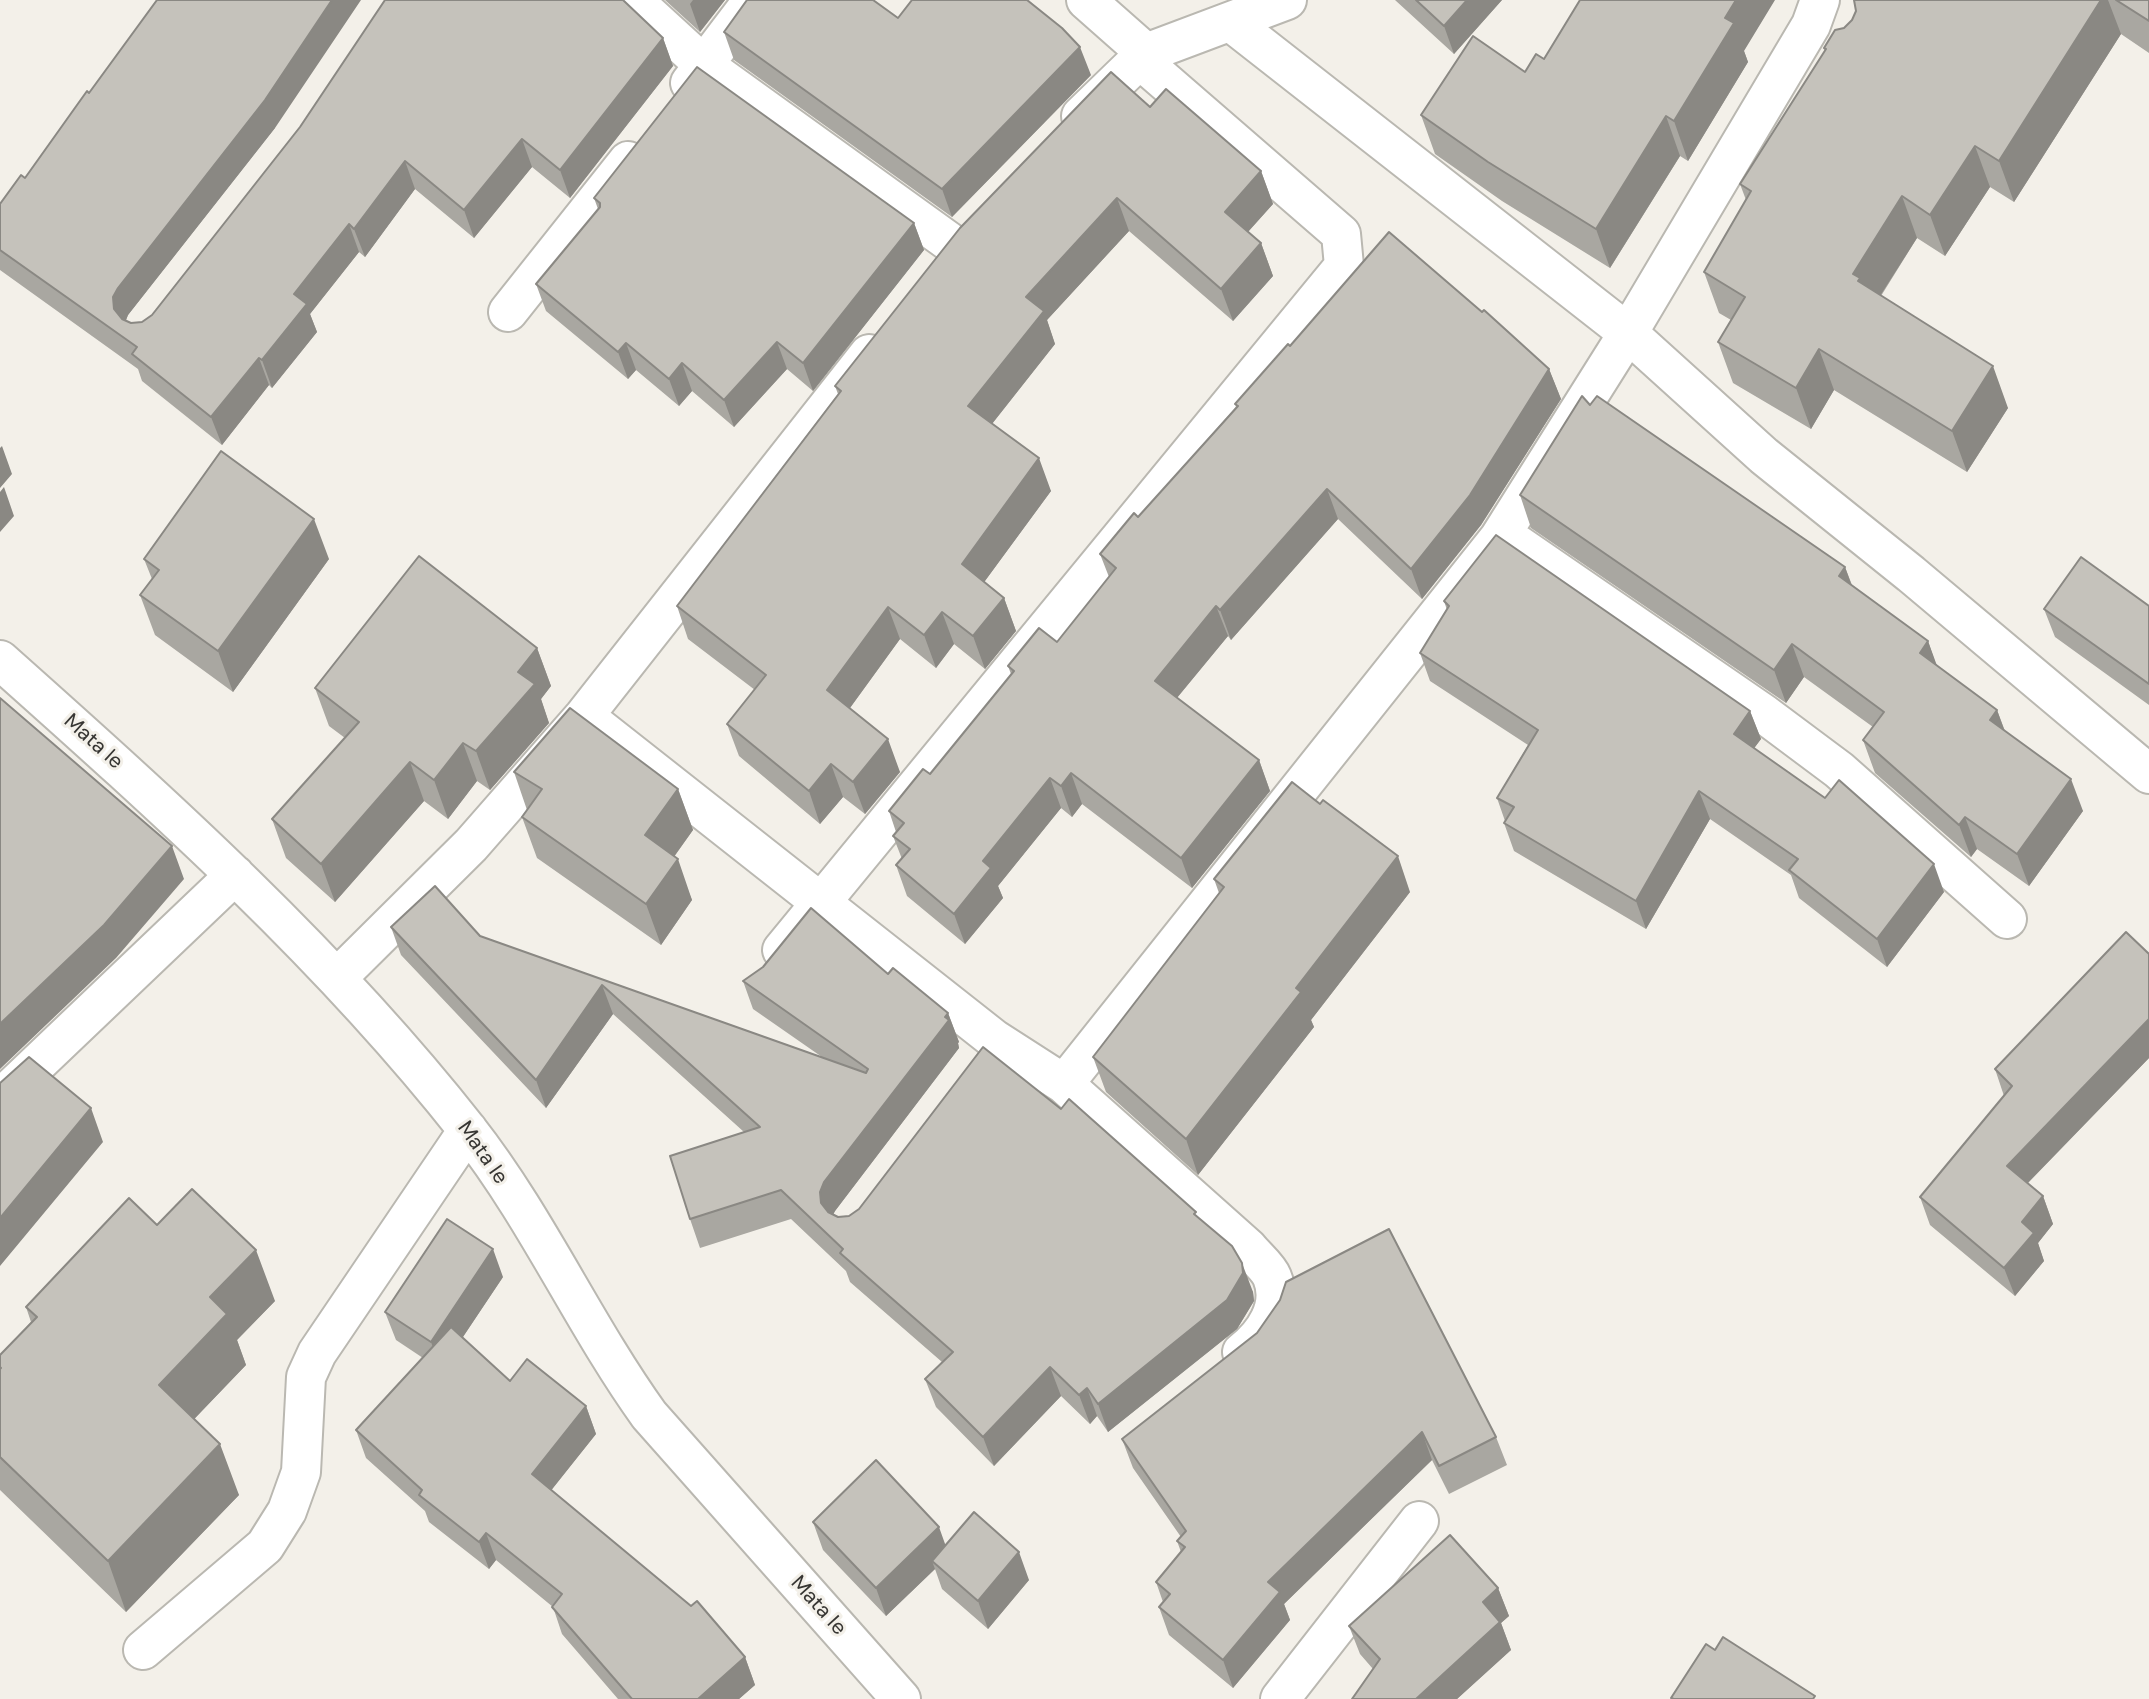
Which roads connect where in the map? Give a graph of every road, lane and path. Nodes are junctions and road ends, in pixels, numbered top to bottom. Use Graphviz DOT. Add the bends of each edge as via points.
graph roads {
  1 [pos="632,0"];
  2 [pos="753,0"];
  3 [pos="1086,0"];
  4 [pos="1287,0"];
  5 [pos="1232,23"];
  6 [pos="1823,23"];
  7 [pos="1146,53"];
  8 [pos="704,65"];
  9 [pos="1061,137"];
  10 [pos="984,216"];
  11 [pos="955,246"];
  12 [pos="929,278"];
  13 [pos="508,312"];
  14 [pos="895,322"];
  15 [pos="1620,345"];
  16 [pos="1499,538"];
  17 [pos="0,660"];
  18 [pos="584,716"];
  19 [pos="2149,774"];
  20 [pos="235,876"];
  21 [pos="820,904"];
  22 [pos="2007,919"];
  23 [pos="338,978"];
  24 [pos="756,982"];
  25 [pos="994,1040"];
  26 [pos="969,1072"];
  27 [pos="1064,1084"];
  28 [pos="0,1099"];
  29 [pos="468,1130"];
  30 [pos="1220,1370"];
  31 [pos="1419,1521"];
  32 [pos="143,1650"];
  33 [pos="901,1699"];
  34 [pos="1280,1699"];
  1 -- 8 [label="street"];
  2 -- 8 [label="street"];
  3 -- 7 [label="street"];
  4 -- 5 [label="street"];
  5 -- 7 [label="street"];
  5 -- 15 [label="street"];
  6 -- 15 [label="street"];
  7 -- 9 [label="street"];
  7 -- 21 [label="street" via="1340,234 1344,266"];
  8 -- 11 [label="street"];
  8 -- 13 [label="street"];
  10 -- 11 [label="street"];
  11 -- 12 [label="street"];
  14 -- 18 [label="street"];
  15 -- 16 [label="street"];
  15 -- 19 [label="street" via="1911,574"];
  16 -- 22 [label="street" via="1508,538 1839,770"];
  16 -- 27 [label="street"];
  17 -- 20 [label="street, Mata Ie"];
  18 -- 21 [label="street"];
  18 -- 23 [label="street" via="471,845"];
  20 -- 23 [label="street, Mata Ie"];
  20 -- 28 [label="street"];
  21 -- 24 [label="street"];
  21 -- 25 [label="street"];
  23 -- 29 [label="street, Mata Ie"];
  25 -- 26 [label="street"];
  25 -- 27 [label="street"];
  27 -- 30 [label="street" via="1248,1248 1272,1275 1278,1298 1264,1331"];
  29 -- 32 [label="street" via="317,1353 306,1377 301,1472 287,1511 265,1546"];
  29 -- 33 [label="street, Mata Ie" via="554,1258 613,1366 649,1415"];
  31 -- 34 [label="street"];
}
